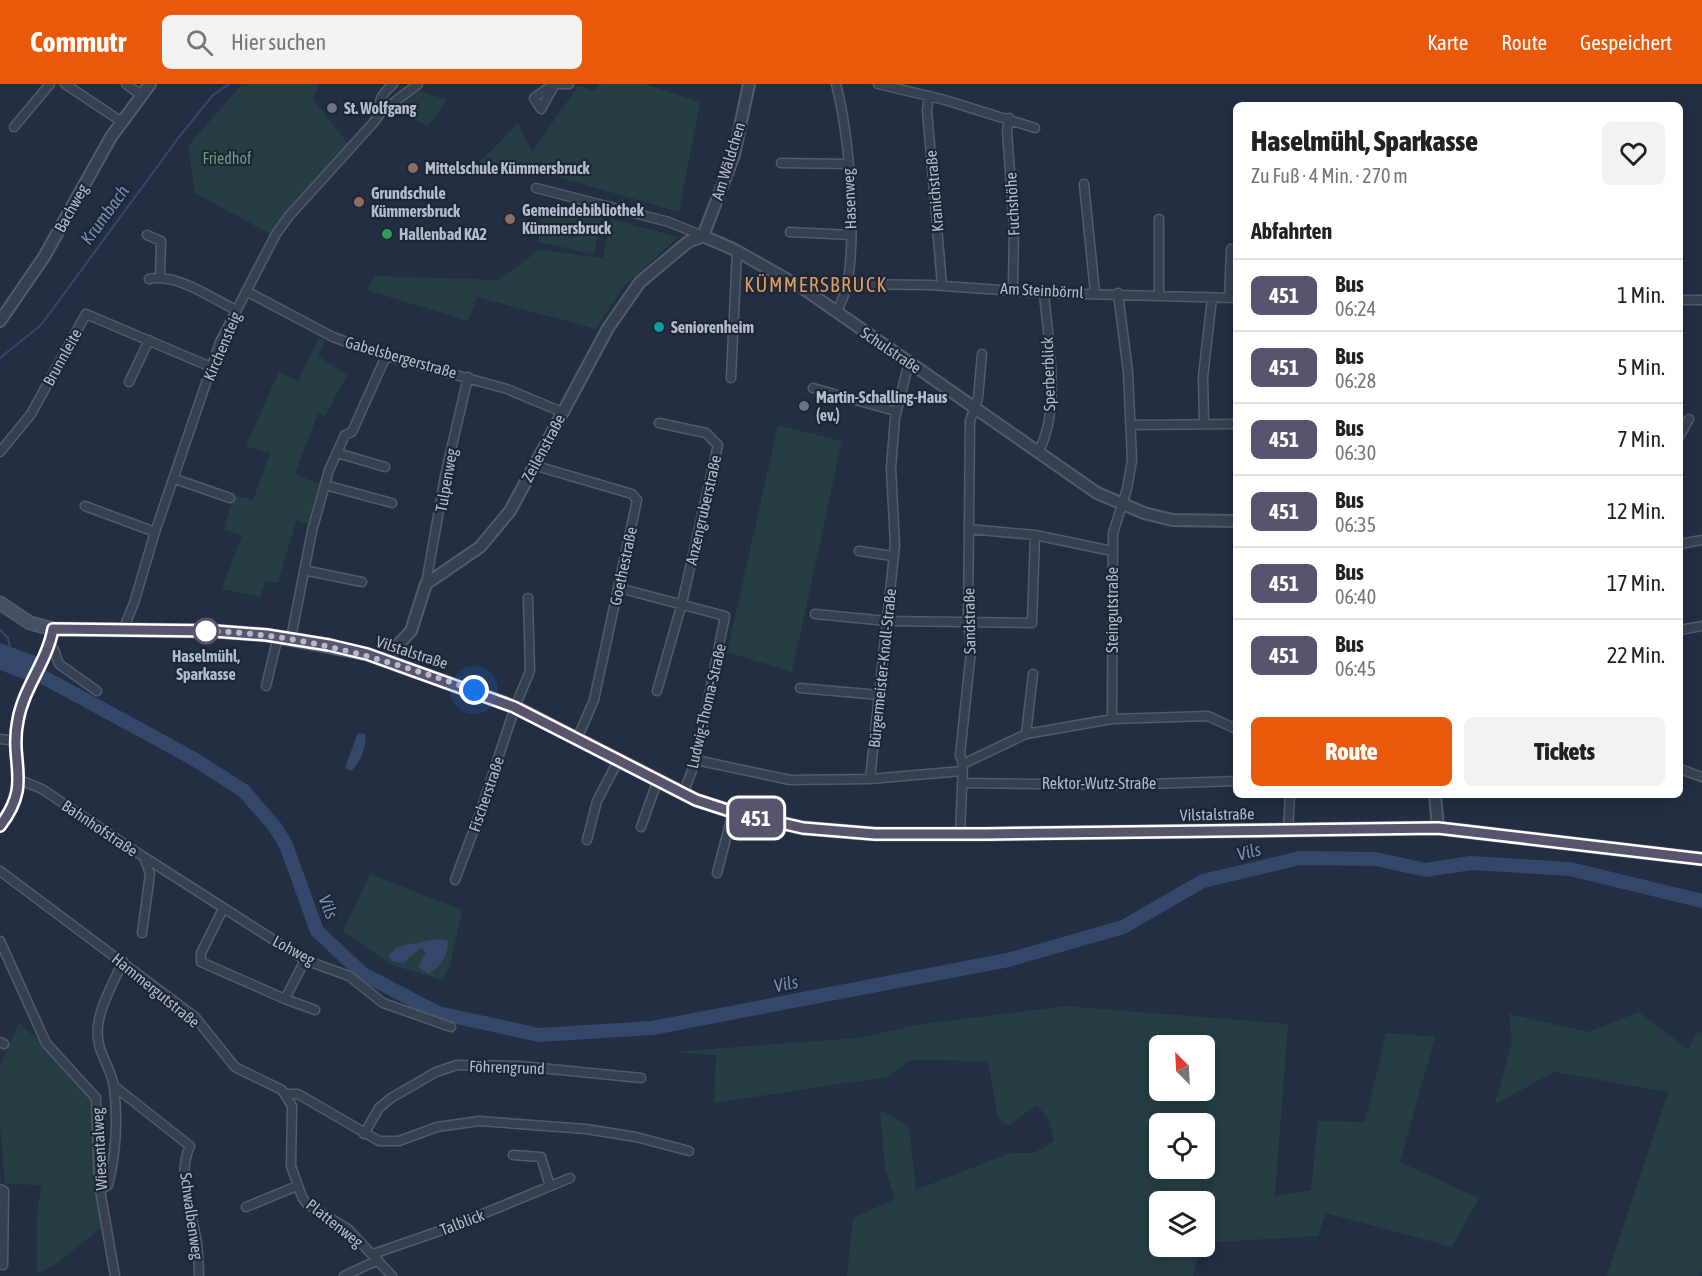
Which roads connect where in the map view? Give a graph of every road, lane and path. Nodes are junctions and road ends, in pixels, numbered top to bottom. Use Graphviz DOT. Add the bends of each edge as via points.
graph roads {
  1 [pos="50,84"];
  2 [pos="65,84"];
  3 [pos="126,84"];
  4 [pos="150,84"];
  5 [pos="393,84"];
  6 [pos="418,84"];
  7 [pos="555,84"];
  8 [pos="569,84"];
  9 [pos="749,84"];
  10 [pos="836,84"];
  11 [pos="878,84"];
  12 [pos="141,95"];
  13 [pos="929,96"];
  14 [pos="381,112"];
  15 [pos="1009,118"];
  16 [pos="122,122"];
  17 [pos="14,127"];
  18 [pos="1035,128"];
  19 [pos="781,163"];
  20 [pos="847,164"];
  21 [pos="1084,184"];
  22 [pos="536,188"];
  23 [pos="1159,219"];
  24 [pos="790,232"];
  25 [pos="147,235"];
  26 [pos="851,235"];
  27 [pos="703,236"];
  28 [pos="1231,249"];
  29 [pos="737,251"];
  30 [pos="160,277"];
  31 [pos="149,279"];
  32 [pos="847,284"];
  33 [pos="942,285"];
  34 [pos="1013,289"];
  35 [pos="246,291"];
  36 [pos="1044,293"];
  37 [pos="1095,293"];
  38 [pos="1118,293"];
  39 [pos="1159,295"];
  40 [pos="1212,297"];
  41 [pos="1233,298"];
  42 [pos="1683,300"];
  43 [pos="1702,300"];
  44 [pos="236,310"];
  45 [pos="837,312"];
  46 [pos="0,321"];
  47 [pos="149,340"];
  48 [pos="982,354"];
  49 [pos="386,356"];
  50 [pos="909,362"];
  51 [pos="211,368"];
  52 [pos="468,377"];
  53 [pos="731,378"];
  54 [pos="129,382"];
  55 [pos="813,388"];
  56 [pos="974,407"];
  57 [pos="895,411"];
  58 [pos="562,412"];
  59 [pos="1689,420"];
  60 [pos="1204,422"];
  61 [pos="659,423"];
  62 [pos="1233,424"];
  63 [pos="1131,425"];
  64 [pos="1683,430"];
  65 [pos="0,452"];
  66 [pos="1038,452"];
  67 [pos="337,453"];
  68 [pos="533,465"];
  69 [pos="385,467"];
  70 [pos="175,479"];
  71 [pos="325,485"];
  72 [pos="230,498"];
  73 [pos="392,503"];
  74 [pos="1122,503"];
  75 [pos="85,506"];
  76 [pos="1233,521"];
  77 [pos="969,529"];
  78 [pos="155,532"];
  79 [pos="1035,535"];
  80 [pos="1702,540"];
  81 [pos="1683,543"];
  82 [pos="859,551"];
  83 [pos="1112,551"];
  84 [pos="893,556"];
  85 [pos="304,570"];
  86 [pos="362,582"];
  87 [pos="426,584"];
  88 [pos="619,588"];
  89 [pos="528,598"];
  90 [pos="0,603"];
  91 [pos="682,603"];
  92 [pos="815,614"];
  93 [pos="887,621"];
  94 [pos="968,622"];
  95 [pos="1702,626"];
  96 [pos="53,629"];
  97 [pos="1683,629"];
  98 [pos="123,630"];
  99 [pos="284,637"];
  100 [pos="48,650"];
  101 [pos="388,661"];
  102 [pos="1033,674"];
  103 [pos="266,686"];
  104 [pos="800,688"];
  105 [pos="97,691"];
  106 [pos="657,691"];
  107 [pos="879,695"];
  108 [pos="514,707"];
  109 [pos="1112,719"];
  110 [pos="1233,728"];
  111 [pos="1026,734"];
  112 [pos="0,739"];
  113 [pos="577,739"];
  114 [pos="16,741"];
  115 [pos="696,760"];
  116 [pos="618,761"];
  117 [pos="962,767"];
  118 [pos="1683,770"];
  119 [pos="1702,777"];
  120 [pos="870,779"];
  121 [pos="20,780"];
  122 [pos="1233,780"];
  123 [pos="657,782"];
  124 [pos="962,783"];
  125 [pos="683,794"];
  126 [pos="1290,798"];
  127 [pos="1435,798"];
  128 [pos="733,812"];
  129 [pos="0,826"];
  130 [pos="641,827"];
  131 [pos="1438,828"];
  132 [pos="1288,829"];
  133 [pos="960,834"];
  134 [pos="587,840"];
  135 [pos="144,857"];
  136 [pos="1702,859"];
  137 [pos="0,871"];
  138 [pos="717,873"];
  139 [pos="455,880"];
  140 [pos="224,909"];
  141 [pos="142,933"];
  142 [pos="0,941"];
  143 [pos="305,960"];
  144 [pos="123,961"];
  145 [pos="285,999"];
  146 [pos="315,1010"];
  147 [pos="451,1027"];
  148 [pos="641,1077"];
  149 [pos="114,1086"];
  150 [pos="285,1094"];
  151 [pos="364,1134"];
  152 [pos="689,1151"];
  153 [pos="513,1155"];
  154 [pos="570,1178"];
  155 [pos="297,1186"];
  156 [pos="550,1186"];
  157 [pos="2,1190"];
  158 [pos="100,1190"];
  159 [pos="246,1207"];
  160 [pos="376,1257"];
  161 [pos="2,1264"];
  162 [pos="115,1276"];
  163 [pos="200,1276"];
  164 [pos="344,1276"];
  165 [pos="392,1276"];
  1 -- 17 [label="street"];
  2 -- 16 [label="street"];
  3 -- 12 [label="street"];
  4 -- 12 [label="street, Bachweg"];
  5 -- 14 [label="street" via="381,96"];
  6 -- 14 [label="street, Kirchensteig"];
  7 -- 8 [label="street"];
  9 -- 27 [label="street, Am Wäldchen" via="734,155"];
  10 -- 20 [label="street, Hasenweg"];
  11 -- 13 [label="street"];
  12 -- 16 [label="street, Bachweg"];
  13 -- 15 [label="street"];
  13 -- 33 [label="street, Kranichstraße"];
  14 -- 35 [label="street, Kirchensteig" via="289,216"];
  15 -- 18 [label="street"];
  15 -- 34 [label="street, Fuchshöhe"];
  16 -- 46 [label="street, Bachweg" via="44,256"];
  19 -- 20 [label="street"];
  20 -- 26 [label="street, Hasenweg"];
  21 -- 37 [label="street"];
  22 -- 27 [label="street, Schulstraße" via="669,222"];
  23 -- 39 [label="street"];
  24 -- 26 [label="street"];
  25 -- 30 [label="street" via="161,241"];
  26 -- 32 [label="street, Hasenweg"];
  27 -- 29 [label="street, Schulstraße"];
  27 -- 58 [label="street, Zeilenstraße" via="688,242 640,282 608,328"];
  28 -- 41 [label="street"];
  29 -- 45 [label="street, Schulstraße"];
  29 -- 53 [label="street"];
  30 -- 31 [label="street"];
  30 -- 44 [label="street" via="186,285"];
  32 -- 33 [label="street, Am Steinbörnl"];
  32 -- 45 [label="street, Hasenweg"];
  33 -- 34 [label="street, Am Steinbörnl"];
  34 -- 36 [label="street, Am Steinbörnl"];
  35 -- 44 [label="street, Kirchensteig"];
  35 -- 49 [label="street, Gabelsbergerstraße" via="333,337"];
  36 -- 37 [label="street, Am Steinbörnl"];
  36 -- 66 [label="street, Sperberblick" via="1051,405 1047,433"];
  37 -- 38 [label="street, Am Steinbörnl"];
  38 -- 39 [label="street, Am Steinbörnl"];
  38 -- 63 [label="street, Steingutstraße"];
  39 -- 40 [label="street, Am Steinbörnl"];
  40 -- 41 [label="street, Am Steinbörnl"];
  40 -- 60 [label="street" via="1204,368"];
  42 -- 43 [label="street"];
  44 -- 51 [label="street, Kirchensteig"];
  45 -- 50 [label="street, Schulstraße"];
  47 -- 51 [label="street, Brunnleite"];
  47 -- 54 [label="street"];
  47 -- 65 [label="street, Brunnleite" via="86,314 31,414"];
  48 -- 56 [label="street, Sandstraße"];
  49 -- 52 [label="street, Gabelsbergerstraße"];
  49 -- 67 [label="street" via="352,432 345,435"];
  50 -- 56 [label="street, Schulstraße"];
  50 -- 57 [label="street, Bürgermeister-Knoll-Straße"];
  51 -- 70 [label="street, Kirchensteig"];
  52 -- 58 [label="street, Gabelsbergerstraße"];
  52 -- 87 [label="street, Tulpenweg"];
  55 -- 57 [label="street"];
  56 -- 66 [label="street, Schulstraße"];
  56 -- 77 [label="street, Sandstraße" via="970,421"];
  57 -- 84 [label="street, Bürgermeister-Knoll-Straße" via="891,468"];
  58 -- 68 [label="street, Zeilenstraße"];
  59 -- 64 [label="street"];
  60 -- 62 [label="street"];
  60 -- 63 [label="street"];
  61 -- 91 [label="street, Anzengruberstraße" via="706,433 718,445"];
  63 -- 74 [label="street, Steingutstraße" via="1132,460"];
  66 -- 74 [label="street, Schulstraße" via="1096,493"];
  67 -- 69 [label="street"];
  67 -- 71 [label="street"];
  68 -- 87 [label="street, Zeilenstraße" via="510,511 480,547"];
  68 -- 88 [label="street, Goethestraße" via="635,496"];
  70 -- 72 [label="street"];
  70 -- 78 [label="street, Kirchensteig"];
  71 -- 73 [label="street"];
  71 -- 85 [label="street"];
  74 -- 76 [label="street, Schulstraße" via="1172,520"];
  74 -- 83 [label="street, Steingutstraße"];
  75 -- 78 [label="street"];
  77 -- 79 [label="street"];
  77 -- 94 [label="street, Sandstraße"];
  78 -- 98 [label="street, Kirchensteig"];
  79 -- 83 [label="street"];
  79 -- 94 [label="street" via="1032,624"];
  80 -- 81 [label="street"];
  82 -- 84 [label="street"];
  83 -- 109 [label="street, Steingutstraße"];
  84 -- 93 [label="street, Bürgermeister-Knoll-Straße"];
  85 -- 86 [label="street"];
  85 -- 99 [label="street"];
  87 -- 101 [label="street" via="411,631 390,653"];
  88 -- 91 [label="street"];
  88 -- 113 [label="street, Goethestraße" via="594,700"];
  89 -- 108 [label="street, Fischerstraße" via="530,672"];
  90 -- 96 [label="main road, Vilstalstraße" via="30,623"];
  91 -- 106 [label="street"];
  91 -- 115 [label="street, Ludwig-Thoma-Straße" via="725,616"];
  92 -- 93 [label="street"];
  93 -- 94 [label="street"];
  93 -- 107 [label="street, Bürgermeister-Knoll-Straße"];
  94 -- 117 [label="street, Sandstraße" via="971,651"];
  95 -- 97 [label="street"];
  96 -- 98 [label="main road, Vilstalstraße"];
  96 -- 100 [label="street"];
  98 -- 99 [label="main road, Vilstalstraße"];
  99 -- 101 [label="main road, Vilstalstraße"];
  99 -- 103 [label="street"];
  100 -- 105 [label="street" via="54,650 59,664"];
  100 -- 114 [label="street" via="18,717"];
  101 -- 108 [label="main road, Vilstalstraße"];
  102 -- 111 [label="street"];
  104 -- 107 [label="street"];
  107 -- 120 [label="street, Bürgermeister-Knoll-Straße"];
  108 -- 113 [label="main road, Vilstalstraße"];
  108 -- 139 [label="street, Fischerstraße"];
  109 -- 110 [label="street" via="1208,716"];
  109 -- 111 [label="street"];
  111 -- 117 [label="street"];
  112 -- 114 [label="street"];
  113 -- 116 [label="main road, Vilstalstraße"];
  114 -- 121 [label="street"];
  115 -- 120 [label="street" via="790,780"];
  115 -- 125 [label="street, Ludwig-Thoma-Straße"];
  116 -- 123 [label="main road, Vilstalstraße"];
  116 -- 134 [label="street" via="597,801"];
  117 -- 120 [label="street"];
  117 -- 124 [label="street, Sandstraße"];
  118 -- 119 [label="street"];
  121 -- 129 [label="street" via="15,804"];
  121 -- 135 [label="street, Bahnhofstraße" via="42,789"];
  122 -- 124 [label="street, Rektor-Wutz-Straße" via="1122,785"];
  123 -- 125 [label="main road, Vilstalstraße"];
  123 -- 130 [label="street"];
  124 -- 133 [label="street, Sandstraße"];
  125 -- 128 [label="main road, Vilstalstraße"];
  126 -- 132 [label="street"];
  127 -- 131 [label="street"];
  128 -- 133 [label="main road, Vilstalstraße" via="841,832"];
  128 -- 138 [label="street"];
  131 -- 132 [label="main road, Vilstalstraße"];
  131 -- 136 [label="main road, Vilstalstraße"];
  132 -- 133 [label="main road, Vilstalstraße"];
  135 -- 140 [label="street, Lohweg"];
  135 -- 141 [label="street, Bahnhofstraße" via="150,874"];
  137 -- 144 [label="street, Hammergutstraße"];
  140 -- 143 [label="street, Lohweg"];
  140 -- 145 [label="street" via="201,953 201,962"];
  142 -- 158 [label="street, Wiesentalweg" via="46,1043 96,1098"];
  143 -- 145 [label="street"];
  143 -- 147 [label="street, Lohweg" via="349,976 383,1003"];
  144 -- 149 [label="street" via="98,1023 98,1047"];
  144 -- 150 [label="street, Hammergutstraße" via="195,1017 235,1067 274,1084"];
  145 -- 146 [label="street"];
  148 -- 151 [label="street, Föhrengrund" via="520,1066 457,1065 436,1072 391,1098 379,1108"];
  149 -- 158 [label="street" via="112,1170 108,1185"];
  149 -- 163 [label="street, Schwalbenweg" via="190,1146 185,1156 185,1188"];
  150 -- 151 [label="street, Hammergutstraße" via="298,1094"];
  150 -- 155 [label="street, Plattenweg" via="292,1106 290,1149"];
  151 -- 152 [label="street, Hammergutstraße" via="379,1141 399,1141 437,1127 479,1121 606,1132"];
  153 -- 156 [label="street" via="541,1157"];
  154 -- 156 [label="street, Talblick"];
  155 -- 159 [label="street"];
  155 -- 160 [label="street, Plattenweg" via="307,1204 348,1229"];
  156 -- 160 [label="street, Talblick"];
  157 -- 161 [label="street"];
  158 -- 162 [label="street, Wiesentalweg"];
  160 -- 164 [label="street, Talblick"];
  160 -- 165 [label="street, Plattenweg"];
}
